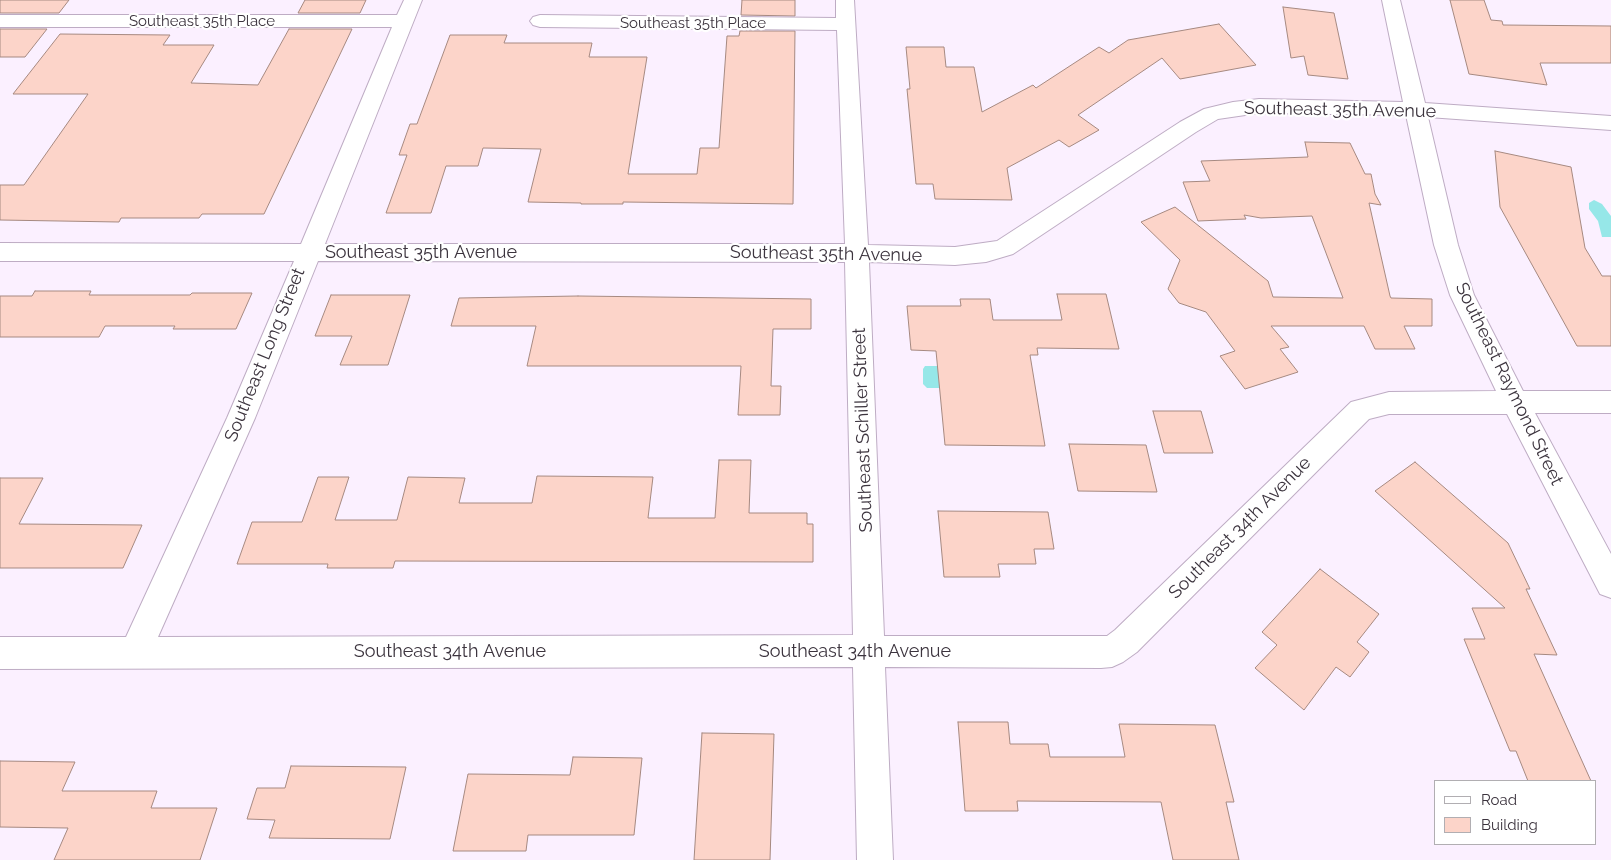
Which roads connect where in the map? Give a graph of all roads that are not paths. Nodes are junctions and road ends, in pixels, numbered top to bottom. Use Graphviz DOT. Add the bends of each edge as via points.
graph roads {
  1 [pos="412,0"];
  2 [pos="1391,0"];
  3 [pos="845,12"];
  4 [pos="404,21"];
  5 [pos="540,21"];
  6 [pos="0,22"];
  7 [pos="1415,109"];
  8 [pos="1611,123"];
  9 [pos="0,252"];
  10 [pos="307,253"];
  11 [pos="857,253"];
  12 [pos="1515,402"];
  13 [pos="1611,402"];
  14 [pos="1611,584"];
  15 [pos="869,651"];
  16 [pos="135,652"];
  17 [pos="0,653"];
  18 [pos="875,860"];
  1 -- 4 [label="street, Southeast Long Street"];
  2 -- 7 [label="street, Southeast Raymond Street"];
  3 -- 5 [label="street, Southeast 35th Place"];
  3 -- 11 [label="street, Southeast Schiller Street"];
  4 -- 6 [label="street, Southeast 35th Place"];
  4 -- 10 [label="street, Southeast Long Street"];
  7 -- 8 [label="street, Southeast 35th Avenue"];
  7 -- 11 [label="street, Southeast 35th Avenue" via="1259,106 1211,114 1005,248 955,256"];
  7 -- 12 [label="street, Southeast Raymond Street" via="1446,245 1462,295"];
  9 -- 10 [label="street, Southeast 35th Avenue"];
  10 -- 11 [label="street, Southeast 35th Avenue"];
  10 -- 16 [label="street, Southeast Long Street" via="293,295 240,418"];
  11 -- 15 [label="street, Southeast Schiller Street"];
  12 -- 13 [label="street, Southeast 34th Avenue"];
  12 -- 14 [label="street, Southeast Raymond Street"];
  12 -- 15 [label="street, Southeast 34th Avenue" via="1389,403 1361,410 1126,641 1112,650 1088,654"];
  15 -- 16 [label="street, Southeast 34th Avenue"];
  15 -- 18 [label="street, Southeast Schiller Street"];
  16 -- 17 [label="street, Southeast 34th Avenue"];
}
